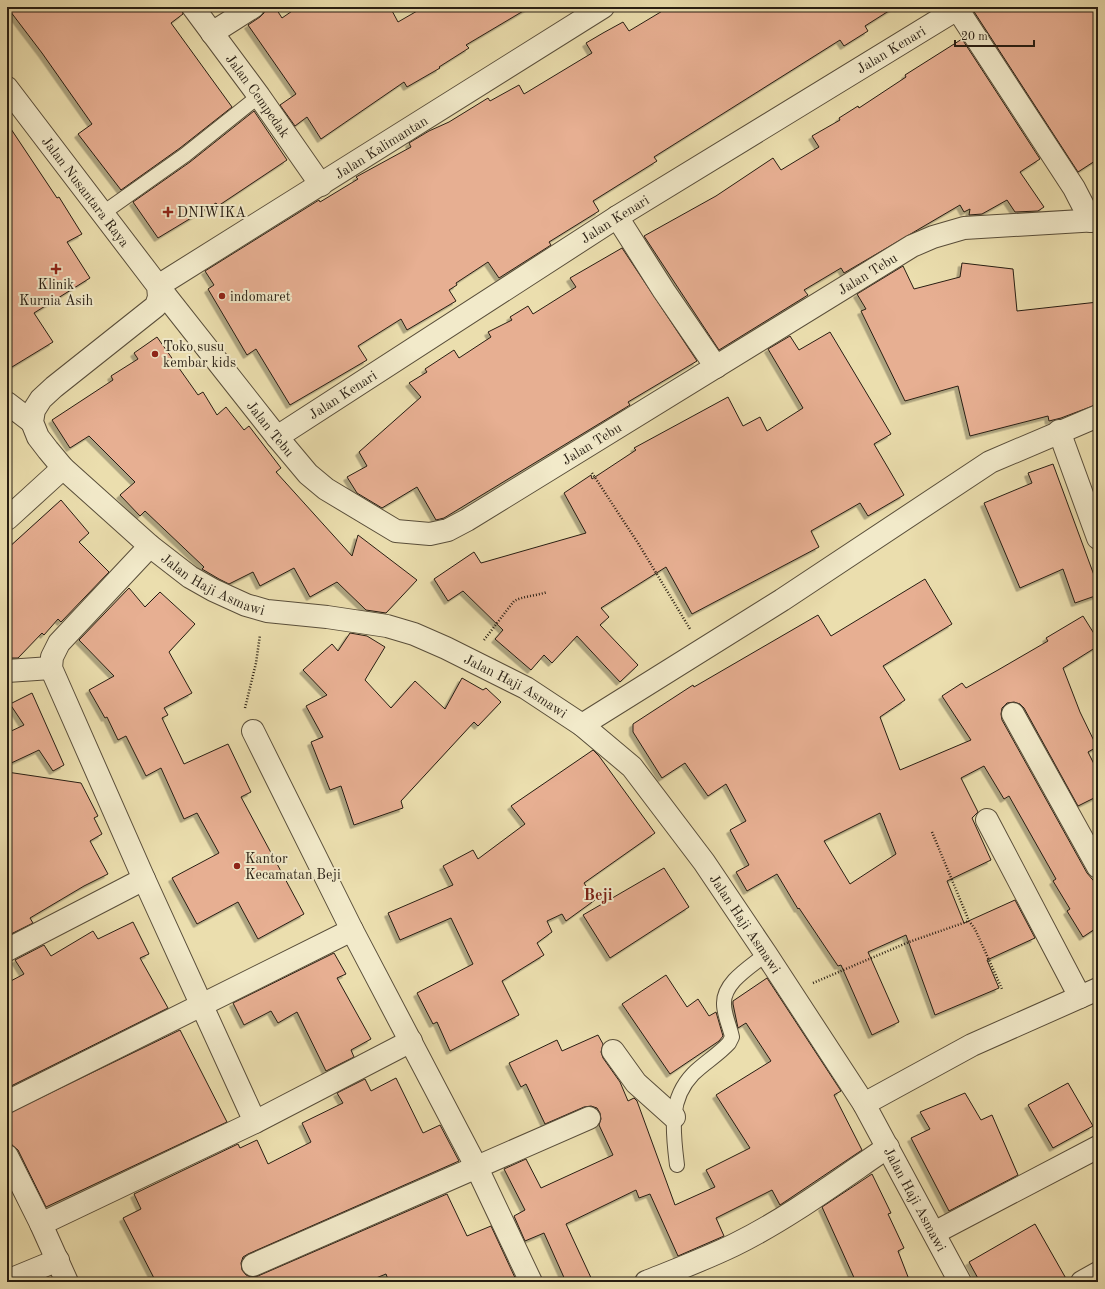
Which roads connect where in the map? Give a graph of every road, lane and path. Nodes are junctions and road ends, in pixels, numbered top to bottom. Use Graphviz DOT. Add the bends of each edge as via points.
graph roads {
  1 [pos="193,7"];
  2 [pos="253,7"];
  3 [pos="603,7"];
  4 [pos="957,8"];
  5 [pos="212,33"];
  6 [pos="7,88"];
  7 [pos="259,96"];
  8 [pos="321,185"];
  9 [pos="103,213"];
  10 [pos="617,217"];
  11 [pos="1094,221"];
  12 [pos="159,291"];
  13 [pos="716,367"];
  14 [pos="7,403"];
  15 [pos="1098,416"];
  16 [pos="32,422"];
  17 [pos="1059,431"];
  18 [pos="277,437"];
  19 [pos="578,452"];
  20 [pos="63,468"];
  21 [pos="7,519"];
  22 [pos="1098,538"];
  23 [pos="150,546"];
  24 [pos="547,592"];
  25 [pos="267,611"];
  26 [pos="702,649"];
  27 [pos="469,659"];
  28 [pos="51,668"];
  29 [pos="7,671"];
  30 [pos="1013,714"];
  31 [pos="582,725"];
  32 [pos="253,731"];
  33 [pos="987,820"];
  34 [pos="932,832"];
  35 [pos="1098,867"];
  36 [pos="144,879"];
  37 [pos="968,921"];
  38 [pos="352,930"];
  39 [pos="7,950"];
  40 [pos="766,954"];
  41 [pos="1002,989"];
  42 [pos="792,993"];
  43 [pos="1089,993"];
  44 [pos="202,1005"];
  45 [pos="411,1042"];
  46 [pos="613,1051"];
  47 [pos="7,1102"];
  48 [pos="864,1104"];
  49 [pos="674,1117"];
  50 [pos="589,1118"];
  51 [pos="255,1122"];
  52 [pos="888,1147"];
  53 [pos="1098,1148"];
  54 [pos="7,1156"];
  55 [pos="678,1164"];
  56 [pos="477,1168"];
  57 [pos="41,1224"];
  58 [pos="934,1233"];
  59 [pos="58,1260"];
  60 [pos="253,1265"];
  61 [pos="1098,1273"];
  62 [pos="7,1281"];
  63 [pos="67,1282"];
  64 [pos="531,1282"];
  65 [pos="646,1282"];
  66 [pos="960,1282"];
  67 [pos="1082,1282"];
  1 -- 5 [label="street, Jalan Cempedak"];
  2 -- 5 [label="street"];
  3 -- 8 [label="street, Jalan Kalimantan"];
  4 -- 10 [label="street, Jalan Kenari"];
  4 -- 11 [label="street"];
  5 -- 7 [label="street, Jalan Cempedak"];
  6 -- 9 [label="street, Jalan Nusantara Raya"];
  7 -- 8 [label="street, Jalan Cempedak"];
  7 -- 9 [label="lane" via="184,155"];
  8 -- 12 [label="street, Jalan Kalimantan"];
  9 -- 12 [label="street, Jalan Nusantara Raya"];
  10 -- 13 [label="street"];
  10 -- 18 [label="street, Jalan Kenari"];
  11 -- 13 [label="street, Jalan Tebu" via="964,228 933,237 912,246"];
  12 -- 16 [label="street" via="156,306 152,310 41,399 34,410"];
  12 -- 18 [label="street, Jalan Tebu"];
  13 -- 19 [label="street, Jalan Tebu"];
  14 -- 16 [label="street"];
  15 -- 17 [label="street"];
  16 -- 20 [label="street, Jalan Haji Asmawi" via="38,437"];
  17 -- 22 [label="street"];
  17 -- 26 [label="street" via="971,474 882,535"];
  18 -- 19 [label="street, Jalan Tebu" via="308,474 326,489 396,531 410,534 430,534 461,524"];
  19 -- 26 [label="path" via="638,543"];
  20 -- 21 [label="street"];
  20 -- 23 [label="street, Jalan Haji Asmawi"];
  23 -- 25 [label="street, Jalan Haji Asmawi" via="190,577 213,590 246,605"];
  23 -- 28 [label="street" via="59,643 52,657"];
  24 -- 27 [label="path" via="514,601"];
  25 -- 27 [label="street, Jalan Haji Asmawi" via="327,616 387,626 414,634"];
  25 -- 32 [label="path" via="262,624 245,711"];
  26 -- 31 [label="street"];
  27 -- 31 [label="street, Jalan Haji Asmawi" via="526,688"];
  28 -- 29 [label="street"];
  28 -- 36 [label="street"];
  30 -- 35 [label="street"];
  31 -- 40 [label="street, Jalan Haji Asmawi" via="632,767 687,838"];
  32 -- 38 [label="street"];
  33 -- 43 [label="street"];
  34 -- 37 [label="path"];
  36 -- 39 [label="street"];
  36 -- 44 [label="street"];
  37 -- 41 [label="path" via="975,929"];
  37 -- 42 [label="path" via="902,944"];
  38 -- 44 [label="street"];
  38 -- 45 [label="street"];
  40 -- 42 [label="street, Jalan Haji Asmawi"];
  40 -- 49 [label="lane" via="731,984 724,1004 732,1037 722,1050 693,1074 678,1094"];
  42 -- 48 [label="street, Jalan Haji Asmawi"];
  43 -- 48 [label="street" via="972,1045"];
  44 -- 47 [label="street"];
  44 -- 51 [label="street"];
  45 -- 51 [label="street"];
  45 -- 56 [label="street"];
  46 -- 49 [label="street" via="636,1083"];
  48 -- 52 [label="street, Jalan Haji Asmawi"];
  49 -- 55 [label="lane"];
  50 -- 56 [label="street"];
  51 -- 57 [label="street"];
  52 -- 58 [label="street, Jalan Haji Asmawi"];
  52 -- 65 [label="street" via="816,1198 765,1228 734,1245"];
  53 -- 58 [label="street"];
  54 -- 57 [label="street"];
  56 -- 60 [label="street"];
  56 -- 64 [label="street"];
  57 -- 59 [label="street"];
  58 -- 66 [label="street, Jalan Haji Asmawi"];
  59 -- 62 [label="street"];
  59 -- 63 [label="street"];
  61 -- 67 [label="street"];
}
